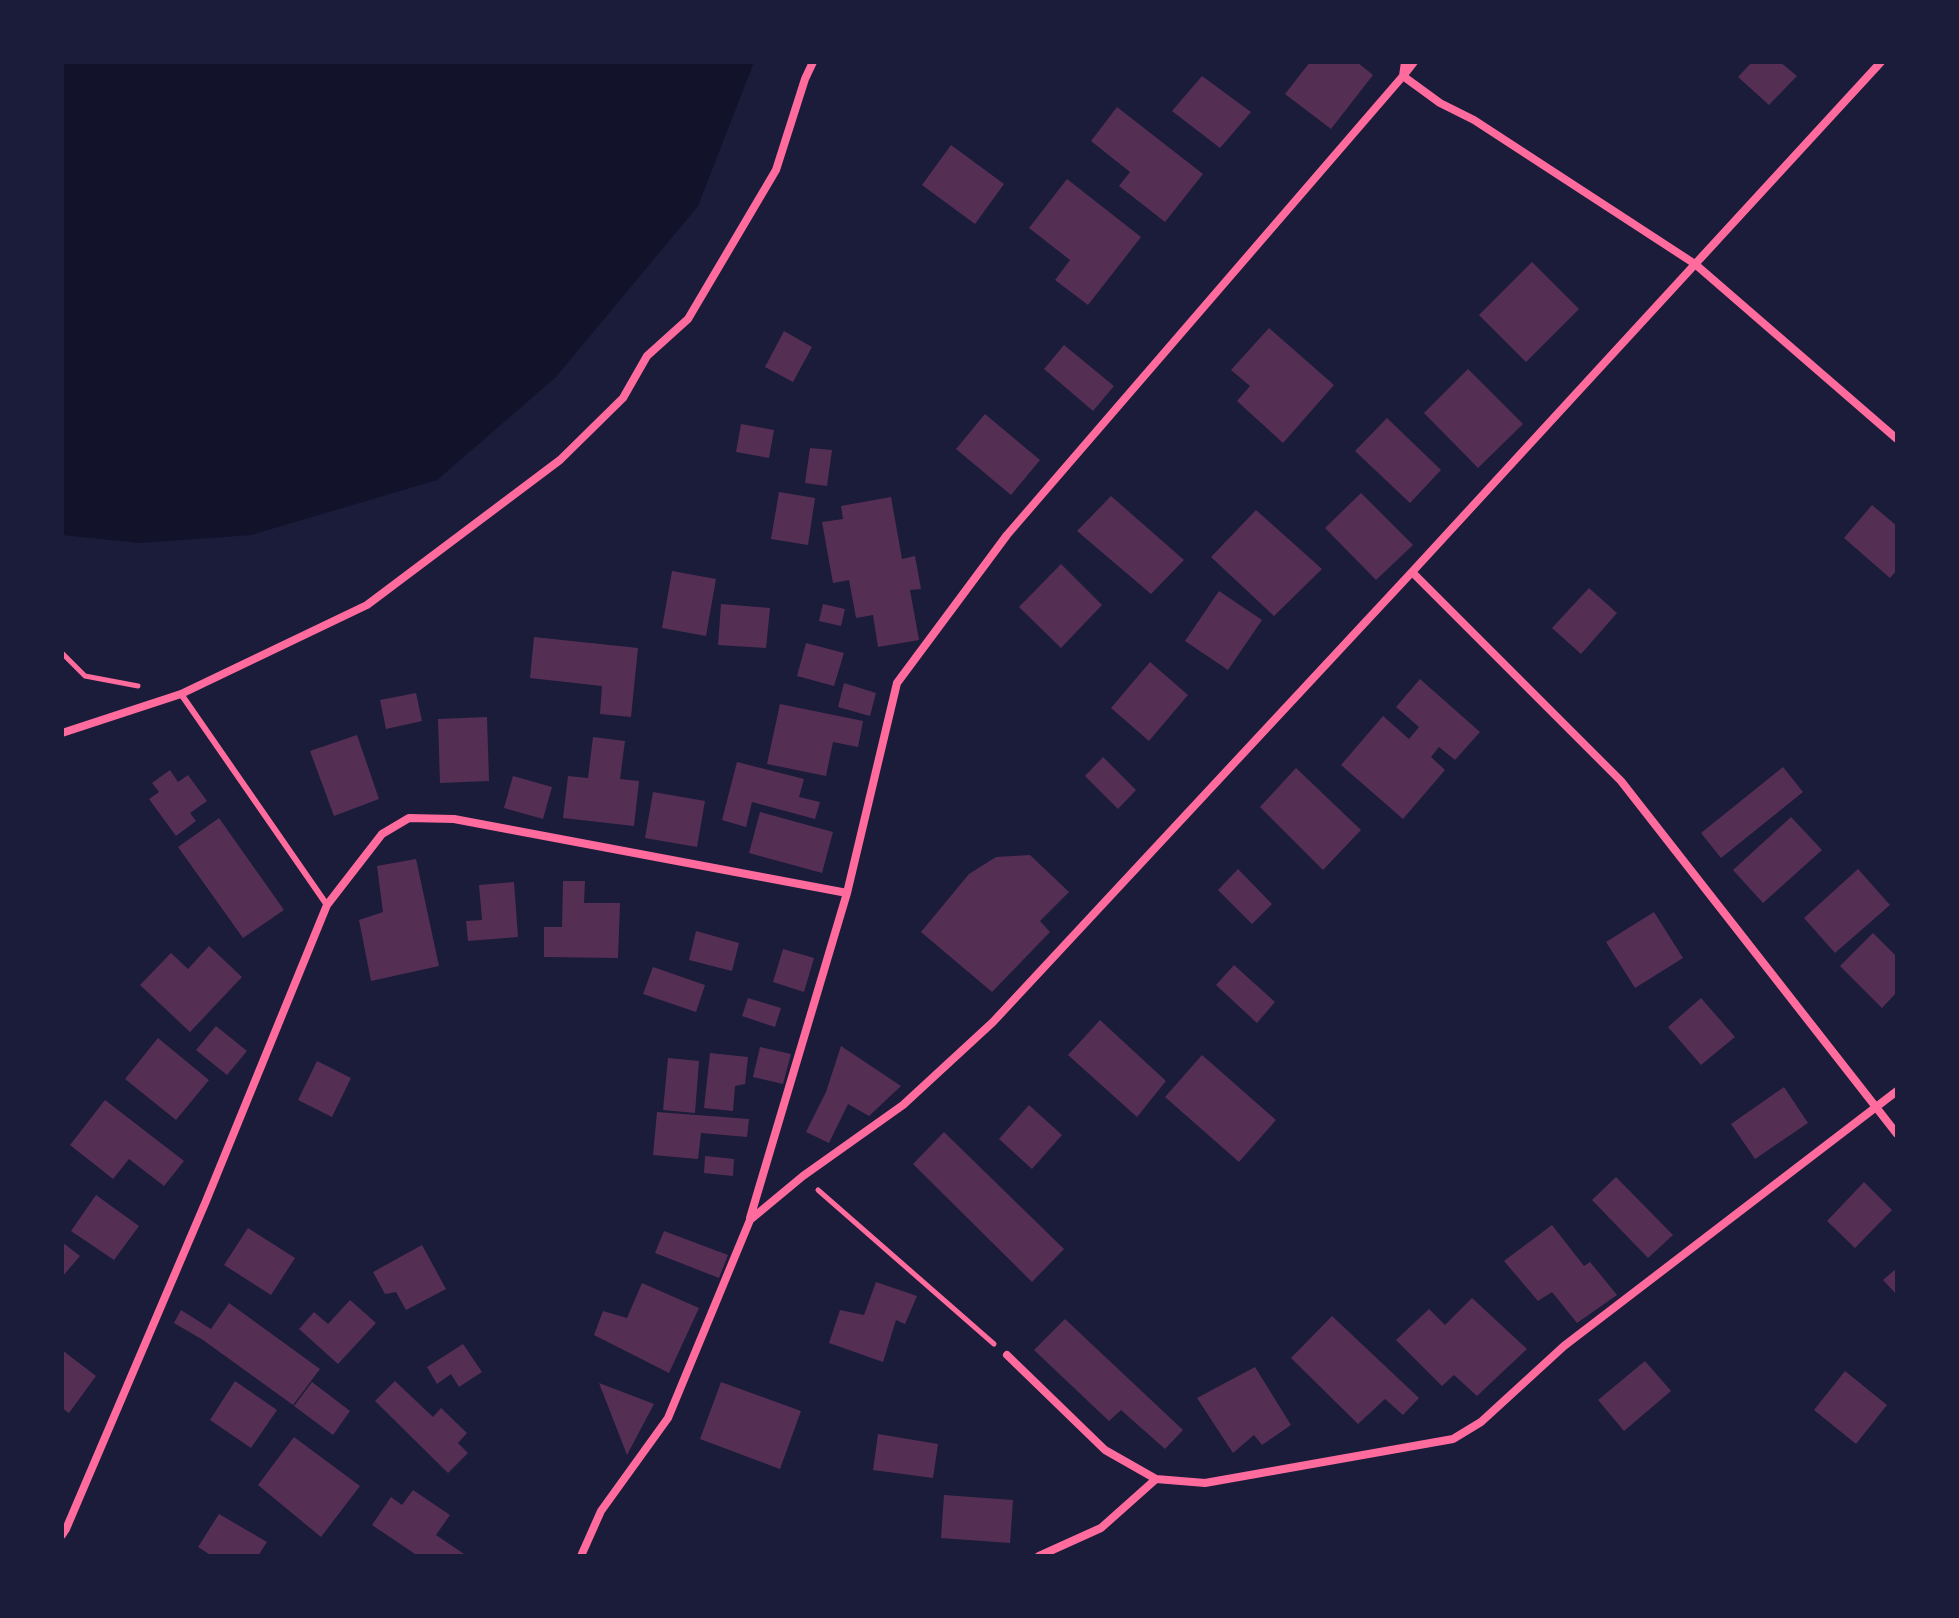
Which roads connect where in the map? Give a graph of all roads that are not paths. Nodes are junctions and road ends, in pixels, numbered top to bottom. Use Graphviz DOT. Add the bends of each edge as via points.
graph roads {
  1 [pos="813,62"];
  2 [pos="1405,62"];
  3 [pos="1414,62"];
  4 [pos="1881,62"];
  5 [pos="1403,76"];
  6 [pos="1695,264"];
  7 [pos="1897,439"];
  8 [pos="1412,572"];
  9 [pos="181,694"];
  10 [pos="62,733"];
  11 [pos="847,893"];
  12 [pos="327,905"];
  13 [pos="1897,1091"];
  14 [pos="1875,1107"];
  15 [pos="1897,1134"];
  16 [pos="750,1220"];
  17 [pos="1007,1355"];
  18 [pos="1156,1479"];
  19 [pos="62,1535"];
  20 [pos="581,1556"];
  21 [pos="1039,1556"];
  1 -- 9 [label="street" via="776,170 688,319 647,356 623,398 560,460 367,605"];
  2 -- 5 [label="street"];
  3 -- 5 [label="street"];
  4 -- 6 [label="street"];
  5 -- 6 [label="street"];
  5 -- 11 [label="street" via="1007,535 897,683"];
  6 -- 7 [label="street"];
  6 -- 8 [label="street"];
  8 -- 14 [label="street" via="1621,781"];
  8 -- 16 [label="street" via="993,1022 903,1105"];
  9 -- 10 [label="street"];
  9 -- 12 [label="lane"];
  11 -- 12 [label="street" via="454,819 409,818 382,834"];
  11 -- 16 [label="street"];
  12 -- 19 [label="street"];
  13 -- 14 [label="street"];
  14 -- 15 [label="street"];
  14 -- 18 [label="street" via="1564,1346 1481,1422 1453,1439 1205,1483"];
  16 -- 20 [label="street" via="668,1418 601,1511"];
  17 -- 18 [label="street" via="1105,1450"];
  18 -- 21 [label="street" via="1101,1528"];
}
